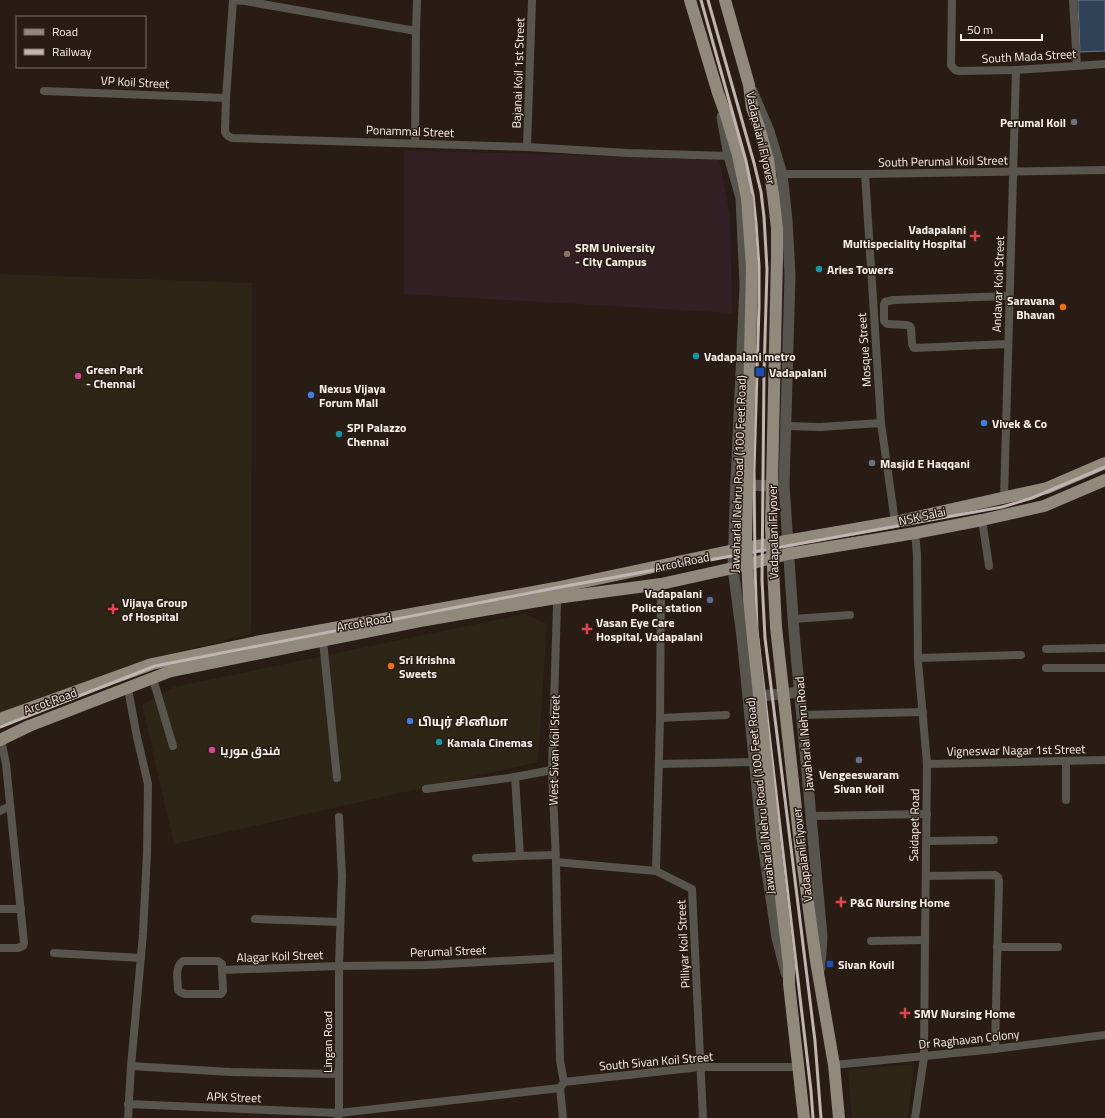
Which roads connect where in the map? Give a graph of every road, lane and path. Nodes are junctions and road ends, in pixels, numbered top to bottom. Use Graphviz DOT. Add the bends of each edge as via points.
graph roads {
  1 [pos="233,0"];
  2 [pos="417,0"];
  3 [pos="532,0"];
  4 [pos="690,0"];
  5 [pos="725,0"];
  6 [pos="952,0"];
  7 [pos="1073,0"];
  8 [pos="416,31"];
  9 [pos="1105,64"];
  10 [pos="1077,66"];
  11 [pos="1016,70"];
  12 [pos="749,85"];
  13 [pos="44,91"];
  14 [pos="718,93"];
  15 [pos="226,98"];
  16 [pos="415,143"];
  17 [pos="527,147"];
  18 [pos="729,156"];
  19 [pos="1105,170"];
  20 [pos="1014,171"];
  21 [pos="782,174"];
  22 [pos="865,174"];
  23 [pos="1009,296"];
  24 [pos="1008,344"];
  25 [pos="881,423"];
  26 [pos="786,426"];
  27 [pos="1105,463"];
  28 [pos="1105,480"];
  29 [pos="736,485"];
  30 [pos="784,486"];
  31 [pos="1004,499"];
  32 [pos="982,520"];
  33 [pos="895,522"];
  34 [pos="915,533"];
  35 [pos="788,541"];
  36 [pos="734,550"];
  37 [pos="788,554"];
  38 [pos="988,566"];
  39 [pos="733,568"];
  40 [pos="660,584"];
  41 [pos="556,598"];
  42 [pos="507,602"];
  43 [pos="850,615"];
  44 [pos="793,619"];
  45 [pos="395,621"];
  46 [pos="323,641"];
  47 [pos="1105,648"];
  48 [pos="1046,649"];
  49 [pos="1021,655"];
  50 [pos="918,658"];
  51 [pos="1046,668"];
  52 [pos="1105,668"];
  53 [pos="153,679"];
  54 [pos="128,689"];
  55 [pos="800,692"];
  56 [pos="748,697"];
  57 [pos="923,712"];
  58 [pos="726,715"];
  59 [pos="802,715"];
  60 [pos="660,718"];
  61 [pos="0,719"];
  62 [pos="1,739"];
  63 [pos="173,746"];
  64 [pos="1066,760"];
  65 [pos="1105,760"];
  66 [pos="755,762"];
  67 [pos="659,764"];
  68 [pos="927,764"];
  69 [pos="3,765"];
  70 [pos="552,770"];
  71 [pos="515,777"];
  72 [pos="337,778"];
  73 [pos="426,789"];
  74 [pos="1066,800"];
  75 [pos="10,806"];
  76 [pos="0,811"];
  77 [pos="927,814"];
  78 [pos="811,816"];
  79 [pos="339,817"];
  80 [pos="994,840"];
  81 [pos="926,841"];
  82 [pos="520,856"];
  83 [pos="476,858"];
  84 [pos="556,858"];
  85 [pos="656,871"];
  86 [pos="926,876"];
  87 [pos="0,909"];
  88 [pos="21,909"];
  89 [pos="255,918"];
  90 [pos="340,922"];
  91 [pos="924,940"];
  92 [pos="871,941"];
  93 [pos="997,947"];
  94 [pos="1058,947"];
  95 [pos="0,948"];
  96 [pos="54,953"];
  97 [pos="141,958"];
  98 [pos="558,958"];
  99 [pos="339,966"];
  100 [pos="222,970"];
  101 [pos="820,980"];
  102 [pos="788,984"];
  103 [pos="1105,1035"];
  104 [pos="995,1049"];
  105 [pos="924,1056"];
  106 [pos="834,1065"];
  107 [pos="131,1066"];
  108 [pos="700,1067"];
  109 [pos="798,1067"];
  110 [pos="340,1074"];
  111 [pos="562,1085"];
  112 [pos="128,1104"];
  113 [pos="338,1115"];
  114 [pos="128,1118"];
  115 [pos="563,1118"];
  116 [pos="703,1118"];
  117 [pos="804,1118"];
  118 [pos="838,1118"];
  119 [pos="914,1118"];
  1 -- 8 [label="street"];
  1 -- 15 [label="street, Ponammal Street"];
  2 -- 8 [label="street"];
  3 -- 17 [label="street, Bajanai Koil 1st Street"];
  4 -- 14 [label="main road, Jawaharlal Nehru Road (100 Feet Road)"];
  5 -- 12 [label="main road"];
  6 -- 11 [label="street, South Mada Street" via="951,65 955,70"];
  7 -- 10 [label="street"];
  8 -- 16 [label="street"];
  9 -- 10 [label="street, South Mada Street"];
  10 -- 11 [label="street, South Mada Street"];
  11 -- 20 [label="street, Andavar Koil Street"];
  12 -- 21 [label="street" via="769,131"];
  12 -- 101 [label="main road, Vadapalani Flyover, bridge" via="752,108 768,160 777,228 771,528 776,620 800,845"];
  13 -- 15 [label="street, VP Koil Street"];
  14 -- 18 [label="street, Jawaharlal Nehru Road (100 Feet Road)"];
  14 -- 102 [label="main road, Vadapalani Flyover, bridge" via="738,155 747,198 752,267 746,540 749,600 789,965"];
  15 -- 16 [label="street, Ponammal Street" via="225,132 232,138"];
  16 -- 17 [label="street, Ponammal Street"];
  17 -- 18 [label="street, Ponammal Street"];
  18 -- 29 [label="street, Jawaharlal Nehru Road (100 Feet Road)" via="741,198 745,285"];
  19 -- 20 [label="street, South Perumal Koil Street"];
  20 -- 22 [label="street, South Perumal Koil Street"];
  20 -- 23 [label="street, Andavar Koil Street"];
  21 -- 22 [label="street, South Perumal Koil Street"];
  21 -- 26 [label="street" via="790,275"];
  22 -- 25 [label="street, Mosque Street"];
  23 -- 24 [label="street, Andavar Koil Street"];
  23 -- 24 [label="street" via="893,300 885,302 884,305 885,323 910,326 914,348"];
  24 -- 31 [label="street, Andavar Koil Street"];
  25 -- 26 [label="street" via="820,427"];
  25 -- 33 [label="street, Mosque Street"];
  26 -- 30 [label="street"];
  27 -- 31 [label="main road, NSK Salai" via="1047,488"];
  28 -- 32 [label="main road" via="1044,506"];
  29 -- 30 [label="street"];
  29 -- 36 [label="street, Jawaharlal Nehru Road (100 Feet Road)"];
  30 -- 35 [label="street"];
  31 -- 33 [label="main road, NSK Salai"];
  32 -- 34 [label="main road"];
  32 -- 38 [label="street"];
  33 -- 35 [label="main road, NSK Salai"];
  34 -- 37 [label="main road"];
  34 -- 50 [label="street, Saidapet Road"];
  35 -- 36 [label="main road, NSK Salai"];
  35 -- 37 [label="street, Jawaharlal Nehru Road"];
  36 -- 39 [label="street, Jawaharlal Nehru Road (100 Feet Road)"];
  36 -- 42 [label="main road, Arcot Road" via="563,587"];
  37 -- 39 [label="main road"];
  37 -- 44 [label="street, Jawaharlal Nehru Road"];
  39 -- 40 [label="main road"];
  39 -- 56 [label="street, Jawaharlal Nehru Road (100 Feet Road)"];
  40 -- 41 [label="main road"];
  40 -- 60 [label="street"];
  41 -- 42 [label="main road, Arcot Road"];
  41 -- 70 [label="street, West Sivan Koil Street"];
  42 -- 45 [label="main road, Arcot Road"];
  43 -- 44 [label="street"];
  44 -- 55 [label="street, Jawaharlal Nehru Road"];
  45 -- 46 [label="main road, Arcot Road"];
  45 -- 61 [label="main road, Arcot Road" via="256,642 152,664"];
  46 -- 53 [label="main road, Arcot Road" via="190,667"];
  46 -- 72 [label="street"];
  47 -- 48 [label="street"];
  49 -- 50 [label="street"];
  50 -- 57 [label="street, Saidapet Road"];
  51 -- 52 [label="street"];
  53 -- 54 [label="main road, Arcot Road"];
  53 -- 63 [label="street"];
  54 -- 62 [label="main road, Arcot Road"];
  54 -- 97 [label="street" via="148,784"];
  55 -- 56 [label="street"];
  55 -- 59 [label="street, Jawaharlal Nehru Road"];
  56 -- 66 [label="street, Jawaharlal Nehru Road (100 Feet Road)"];
  57 -- 59 [label="street"];
  57 -- 68 [label="street, Saidapet Road"];
  58 -- 60 [label="street"];
  59 -- 78 [label="street, Jawaharlal Nehru Road"];
  60 -- 67 [label="street"];
  62 -- 69 [label="street"];
  64 -- 65 [label="street, Vigneswar Nagar 1st Street"];
  64 -- 68 [label="street, Vigneswar Nagar 1st Street"];
  64 -- 74 [label="street"];
  66 -- 67 [label="street"];
  66 -- 102 [label="street, Jawaharlal Nehru Road (100 Feet Road)" via="762,838 777,938"];
  67 -- 85 [label="street"];
  68 -- 77 [label="street, Saidapet Road"];
  69 -- 75 [label="street"];
  70 -- 71 [label="street"];
  70 -- 84 [label="street, West Sivan Koil Street"];
  71 -- 73 [label="street"];
  71 -- 82 [label="street"];
  75 -- 76 [label="street"];
  75 -- 88 [label="street"];
  77 -- 78 [label="street"];
  77 -- 81 [label="street, Saidapet Road"];
  78 -- 101 [label="street, Jawaharlal Nehru Road" via="822,936"];
  79 -- 90 [label="street, Lingan Road" via="342,876"];
  80 -- 81 [label="street"];
  81 -- 86 [label="street, Saidapet Road"];
  82 -- 83 [label="street, Pilliyar Koil Street"];
  82 -- 84 [label="street, Pilliyar Koil Street"];
  84 -- 85 [label="street, Pilliyar Koil Street"];
  84 -- 98 [label="street, West Sivan Koil Street"];
  85 -- 108 [label="street, Pilliyar Koil Street" via="692,889"];
  86 -- 91 [label="street, Saidapet Road"];
  86 -- 93 [label="street" via="998,877"];
  87 -- 88 [label="street"];
  88 -- 95 [label="street" via="23,946"];
  89 -- 90 [label="street"];
  90 -- 99 [label="street, Lingan Road"];
  91 -- 92 [label="street"];
  91 -- 105 [label="street, Saidapet Road"];
  93 -- 94 [label="street"];
  93 -- 104 [label="street"];
  96 -- 97 [label="street"];
  97 -- 107 [label="street"];
  98 -- 99 [label="street, Perumal Street" via="427,965"];
  98 -- 111 [label="street, West Sivan Koil Street"];
  99 -- 100 [label="street, Alagar Koil Street"];
  99 -- 110 [label="street, Lingan Road"];
  100 -- 100 [label="street, Alagar Koil Street" via="223,991 220,994 185,994 178,990 177,968 183,961 218,961 222,964"];
  101 -- 106 [label="main road, Jawaharlal Nehru Road"];
  102 -- 109 [label="main road, Jawaharlal Nehru Road (100 Feet Road)"];
  103 -- 104 [label="street, Dr Raghavan Colony"];
  104 -- 105 [label="street, Dr Raghavan Colony"];
  105 -- 106 [label="street, Dr Raghavan Colony"];
  105 -- 119 [label="street, Saidapet Road"];
  106 -- 118 [label="main road, Jawaharlal Nehru Road"];
  107 -- 110 [label="street" via="230,1072"];
  107 -- 112 [label="street"];
  108 -- 109 [label="street, South Sivan Koil Street"];
  108 -- 111 [label="street, South Sivan Koil Street"];
  108 -- 116 [label="street"];
  109 -- 117 [label="main road, Jawaharlal Nehru Road (100 Feet Road)"];
  110 -- 113 [label="street, Lingan Road"];
  111 -- 113 [label="street, South Sivan Koil Street"];
  111 -- 115 [label="street, West Sivan Koil Street"];
  112 -- 113 [label="street, APK Street"];
  112 -- 114 [label="street"];
}
